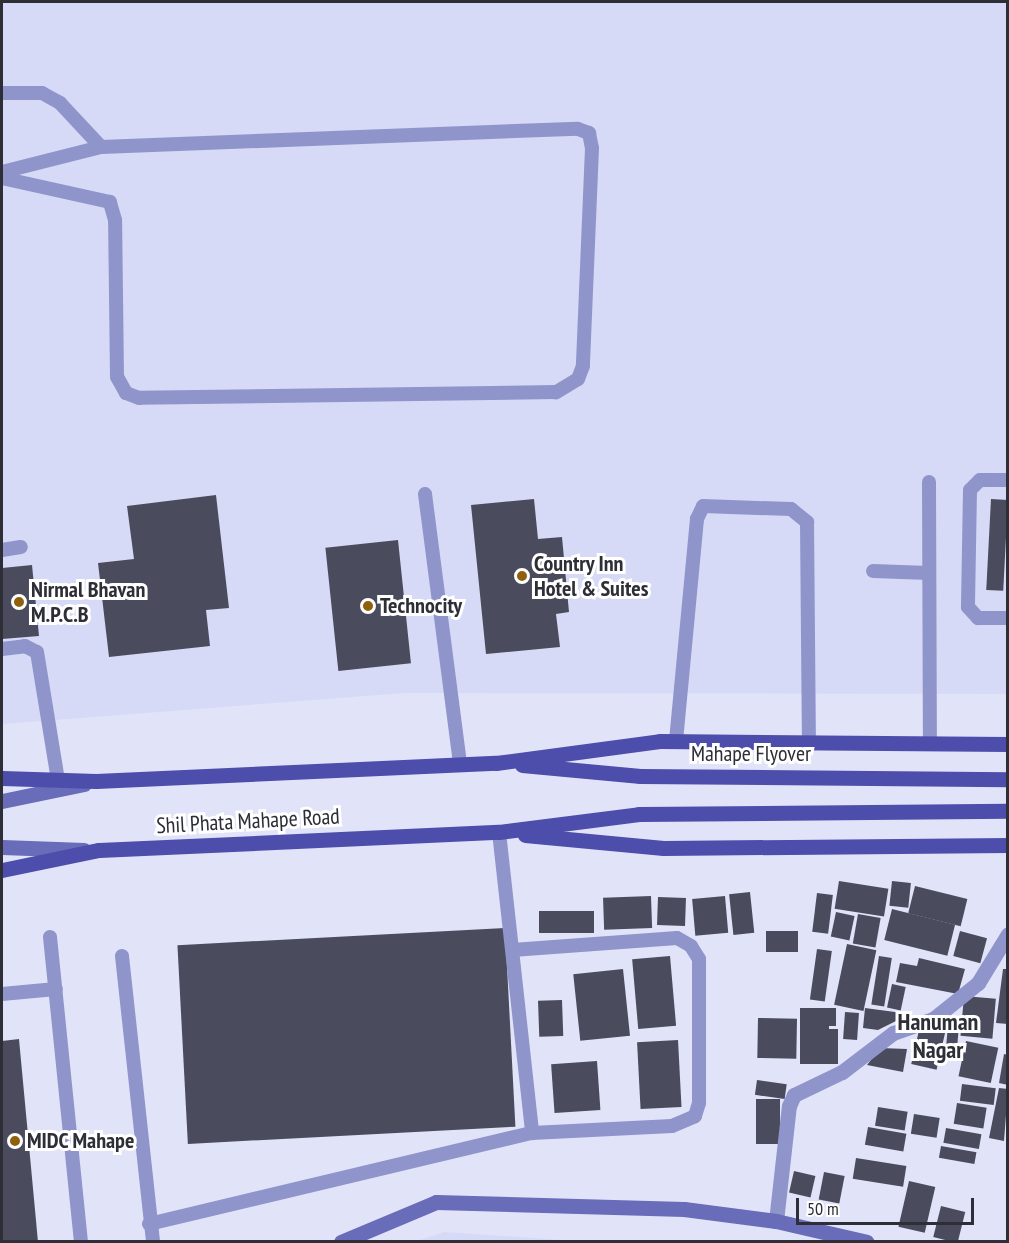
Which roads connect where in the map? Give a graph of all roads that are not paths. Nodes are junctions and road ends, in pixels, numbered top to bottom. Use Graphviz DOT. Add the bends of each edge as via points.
graph roads {
  1 [pos="2,93"];
  2 [pos="101,147"];
  3 [pos="2,172"];
  4 [pos="2,178"];
  5 [pos="1008,480"];
  6 [pos="929,482"];
  7 [pos="425,495"];
  8 [pos="21,548"];
  9 [pos="2,550"];
  10 [pos="873,571"];
  11 [pos="929,573"];
  12 [pos="1008,618"];
  13 [pos="2,649"];
  14 [pos="676,741"];
  15 [pos="809,742"];
  16 [pos="930,743"];
  17 [pos="1008,744"];
  18 [pos="496,763"];
  19 [pos="460,764"];
  20 [pos="2,778"];
  21 [pos="1008,779"];
  22 [pos="58,780"];
  23 [pos="96,781"];
  24 [pos="2,801"];
  25 [pos="1008,811"];
  26 [pos="499,832"];
  27 [pos="1008,845"];
  28 [pos="2,847"];
  29 [pos="99,850"];
  30 [pos="2,870"];
  31 [pos="1008,934"];
  32 [pos="50,937"];
  33 [pos="512,950"];
  34 [pos="122,956"];
  35 [pos="56,989"];
  36 [pos="2,994"];
  37 [pos="532,1133"];
  38 [pos="776,1221"];
  39 [pos="149,1224"];
  40 [pos="861,1241"];
  41 [pos="81,1242"];
  42 [pos="153,1242"];
  43 [pos="341,1242"];
  1 -- 2 [label="lane" via="42,93 60,103"];
  2 -- 3 [label="lane"];
  2 -- 4 [label="lane" via="578,129 589,133 592,147 586,348 578,379 555,392 139,398 126,393 117,377 116,220 110,202"];
  5 -- 12 [label="lane" via="980,480 970,490 968,607 978,618"];
  6 -- 11 [label="lane"];
  7 -- 19 [label="lane"];
  8 -- 9 [label="lane"];
  10 -- 11 [label="lane"];
  11 -- 16 [label="lane"];
  13 -- 22 [label="lane" via="26,646 37,652"];
  14 -- 15 [label="main road"];
  14 -- 15 [label="lane" via="697,519 703,506 791,509 807,522"];
  14 -- 18 [label="main road"];
  15 -- 16 [label="main road"];
  16 -- 17 [label="main road"];
  18 -- 19 [label="main road, Shil Phata Mahape Road"];
  18 -- 21 [label="main road, Mahape Flyover" via="640,776"];
  19 -- 23 [label="main road, Shil Phata Mahape Road"];
  20 -- 22 [label="main road, Shil Phata Mahape Road"];
  22 -- 23 [label="main road, Shil Phata Mahape Road"];
  23 -- 24 [label="street, Shil Phata Mahape Road"];
  25 -- 26 [label="main road" via="639,814"];
  26 -- 27 [label="main road" via="663,848"];
  26 -- 29 [label="main road, Shil Phata Mahape Road"];
  26 -- 33 [label="lane"];
  28 -- 29 [label="street"];
  29 -- 30 [label="main road, Shil Phata Mahape Road"];
  31 -- 38 [label="street" via="978,983 933,1019 893,1033 842,1072 794,1095 789,1106"];
  32 -- 35 [label="lane"];
  33 -- 37 [label="lane"];
  33 -- 37 [label="lane" via="677,938 691,946 699,959 696,1116 672,1126"];
  34 -- 39 [label="lane"];
  35 -- 36 [label="lane"];
  35 -- 41 [label="lane"];
  37 -- 39 [label="lane"];
  38 -- 40 [label="street"];
  38 -- 43 [label="street" via="684,1209 436,1202"];
  39 -- 42 [label="lane"];
}
